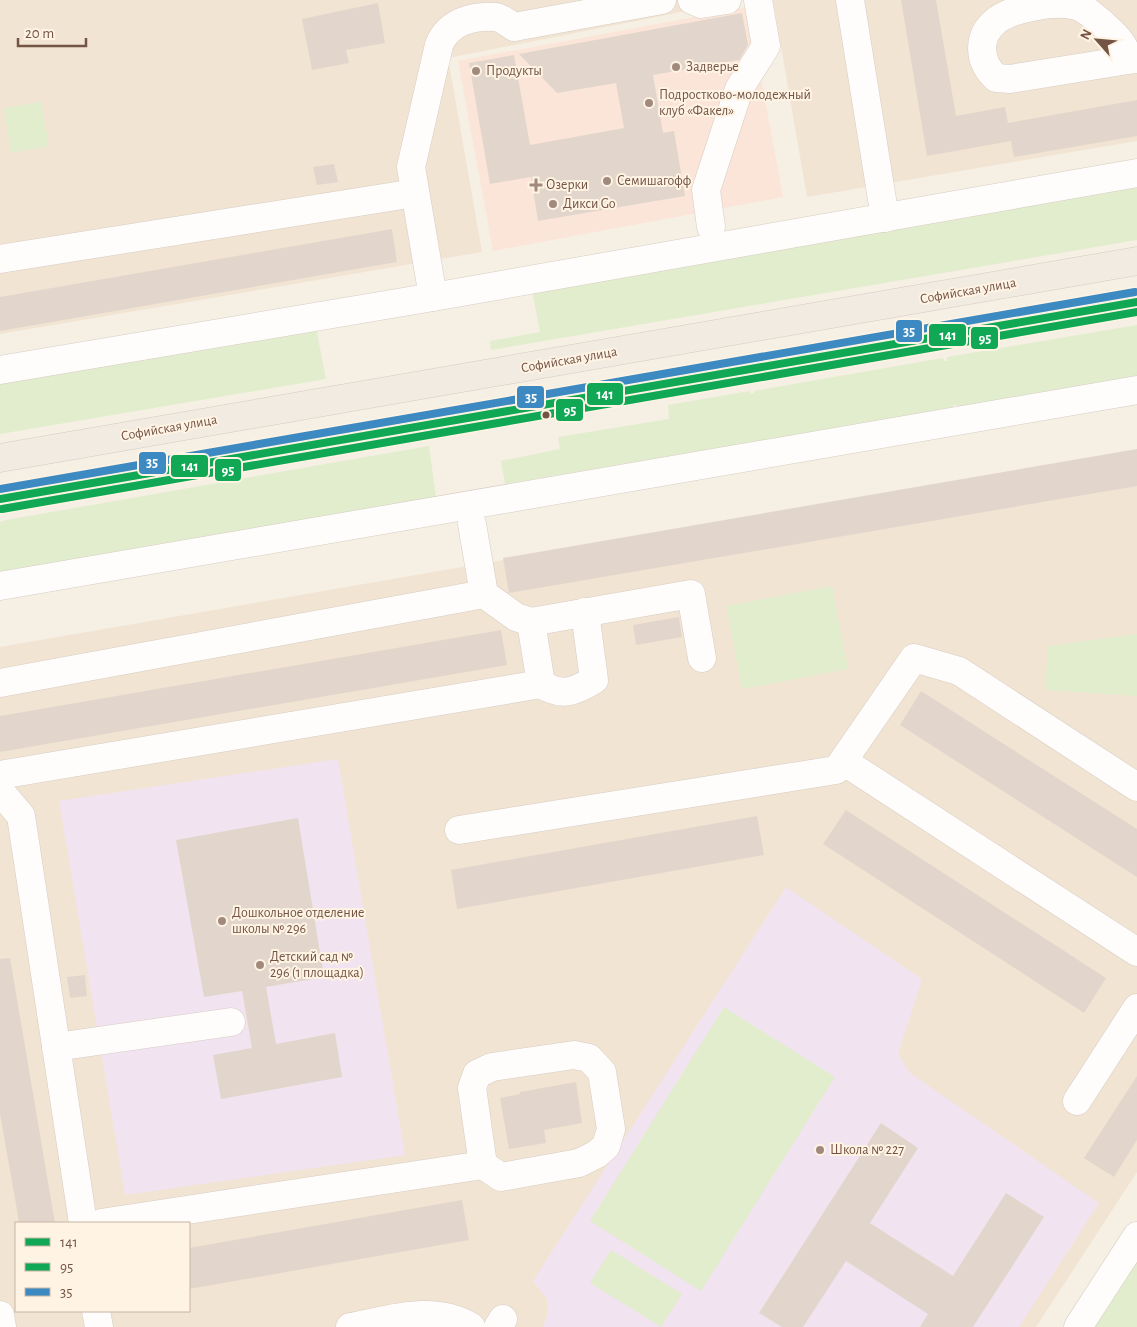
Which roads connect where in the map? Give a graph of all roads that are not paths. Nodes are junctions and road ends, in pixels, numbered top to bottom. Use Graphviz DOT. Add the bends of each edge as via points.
graph roads {
  1 [pos="662,0"];
  2 [pos="692,0"];
  3 [pos="727,0"];
  4 [pos="758,0"];
  5 [pos="850,0"];
  6 [pos="1133,59"];
  7 [pos="1137,173"];
  8 [pos="415,193"];
  9 [pos="885,218"];
  10 [pos="711,227"];
  11 [pos="0,259"];
  12 [pos="1137,262"];
  13 [pos="433,297"];
  14 [pos="1137,302"];
  15 [pos="0,370"];
  16 [pos="1137,390"];
  17 [pos="207,421"];
  18 [pos="0,458"];
  19 [pos="214,462"];
  20 [pos="0,499"];
  21 [pos="472,524"];
  22 [pos="0,586"];
  23 [pos="484,594"];
  24 [pos="585,612"];
  25 [pos="531,622"];
  26 [pos="702,658"];
  27 [pos="0,683"];
  28 [pos="541,684"];
  29 [pos="843,761"];
  30 [pos="0,775"];
  31 [pos="1137,787"];
  32 [pos="0,791"];
  33 [pos="459,830"];
  34 [pos="1137,952"];
  35 [pos="1137,1008"];
  36 [pos="232,1022"];
  37 [pos="56,1047"];
  38 [pos="1077,1101"];
  39 [pos="483,1165"];
  40 [pos="83,1222"];
  41 [pos="109,1222"];
  42 [pos="1137,1236"];
  43 [pos="96,1312"];
  44 [pos="0,1315"];
  45 [pos="2,1327"];
  46 [pos="99,1327"];
  47 [pos="350,1327"];
  48 [pos="471,1327"];
  49 [pos="1078,1327"];
  1 -- 8 [label="street" via="514,27 498,17 472,19 453,26 439,45 411,167"];
  2 -- 3 [label="street" via="701,4"];
  4 -- 10 [label="street" via="766,46 739,89 706,188"];
  5 -- 9 [label="street"];
  6 -- 6 [label="street" via="1120,40 1094,16 1080,6 1062,3 1017,11 996,20 984,35 981,51 986,68 996,78 1010,79"];
  7 -- 9 [label="street"];
  8 -- 11 [label="street"];
  8 -- 13 [label="street"];
  9 -- 13 [label="street"];
  12 -- 17 [label="main road, Софийская улица"];
  13 -- 15 [label="street"];
  14 -- 19 [label="main road"];
  16 -- 22 [label="street"];
  17 -- 18 [label="main road, Софийская улица"];
  17 -- 19 [label="main road"];
  19 -- 20 [label="main road"];
  21 -- 23 [label="street"];
  23 -- 25 [label="street" via="516,617"];
  23 -- 27 [label="street"];
  24 -- 25 [label="street"];
  24 -- 26 [label="street" via="691,594"];
  24 -- 28 [label="street" via="594,680 577,690 554,692"];
  25 -- 28 [label="street"];
  28 -- 30 [label="street"];
  29 -- 31 [label="street" via="914,658 959,671"];
  29 -- 33 [label="street" via="836,770"];
  29 -- 34 [label="street"];
  32 -- 37 [label="street" via="21,816"];
  35 -- 38 [label="street"];
  36 -- 37 [label="street"];
  37 -- 40 [label="street"];
  39 -- 39 [label="street" via="472,1088 477,1074 492,1066 574,1055 589,1058 602,1072 611,1129 602,1150 579,1163 567,1154 501,1177"];
  39 -- 41 [label="street"];
  42 -- 49 [label="street"];
  43 -- 46 [label="street"];
  44 -- 45 [label="street"];
  47 -- 48 [label="street" via="428,1313"];
}
